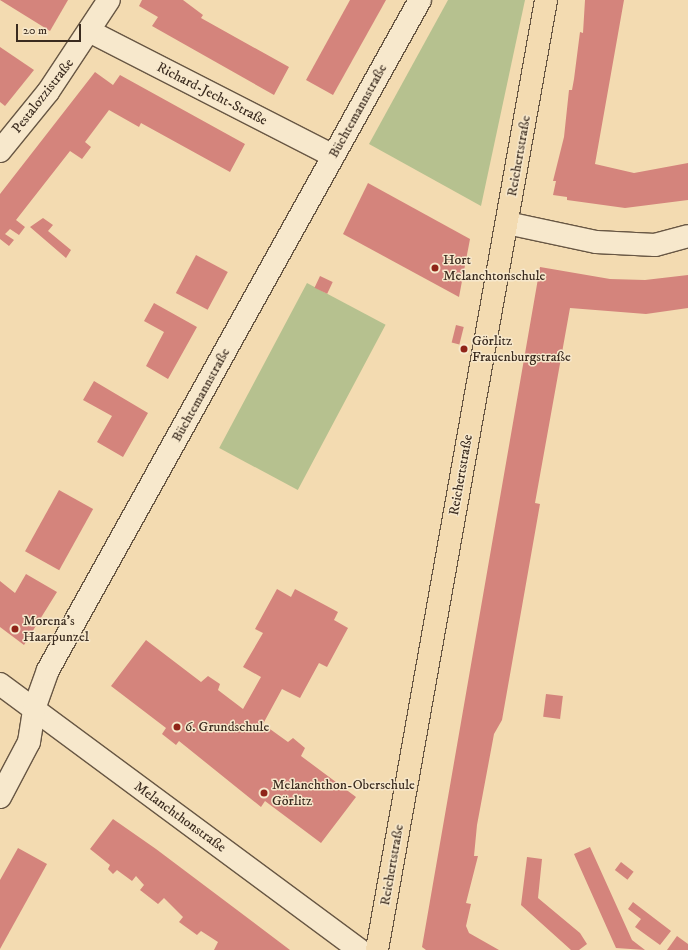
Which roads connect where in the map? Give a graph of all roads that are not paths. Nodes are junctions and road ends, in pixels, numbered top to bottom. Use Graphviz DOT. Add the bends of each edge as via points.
graph roads {
  1 [pos="109,0"];
  2 [pos="420,0"];
  3 [pos="546,0"];
  4 [pos="91,32"];
  5 [pos="0,151"];
  6 [pos="333,156"];
  7 [pos="507,223"];
  8 [pos="688,236"];
  9 [pos="0,684"];
  10 [pos="34,709"];
  11 [pos="0,797"];
  12 [pos="359,950"];
  13 [pos="377,950"];
  1 -- 4 [label="street, Pestalozzistraße"];
  2 -- 6 [label="street, Büchtemannstraße"];
  3 -- 7 [label="main road, Reichertstraße"];
  4 -- 5 [label="street, Pestalozzistraße"];
  4 -- 6 [label="street, Richard-Jecht-Straße"];
  6 -- 10 [label="street, Büchtemannstraße" via="60,648"];
  7 -- 8 [label="street" via="596,242 655,245"];
  7 -- 13 [label="main road, Reichertstraße"];
  9 -- 10 [label="street, Melanchthonstraße"];
  10 -- 11 [label="street, Büchtemannstraße" via="29,742"];
  10 -- 12 [label="street, Melanchthonstraße"];
}
